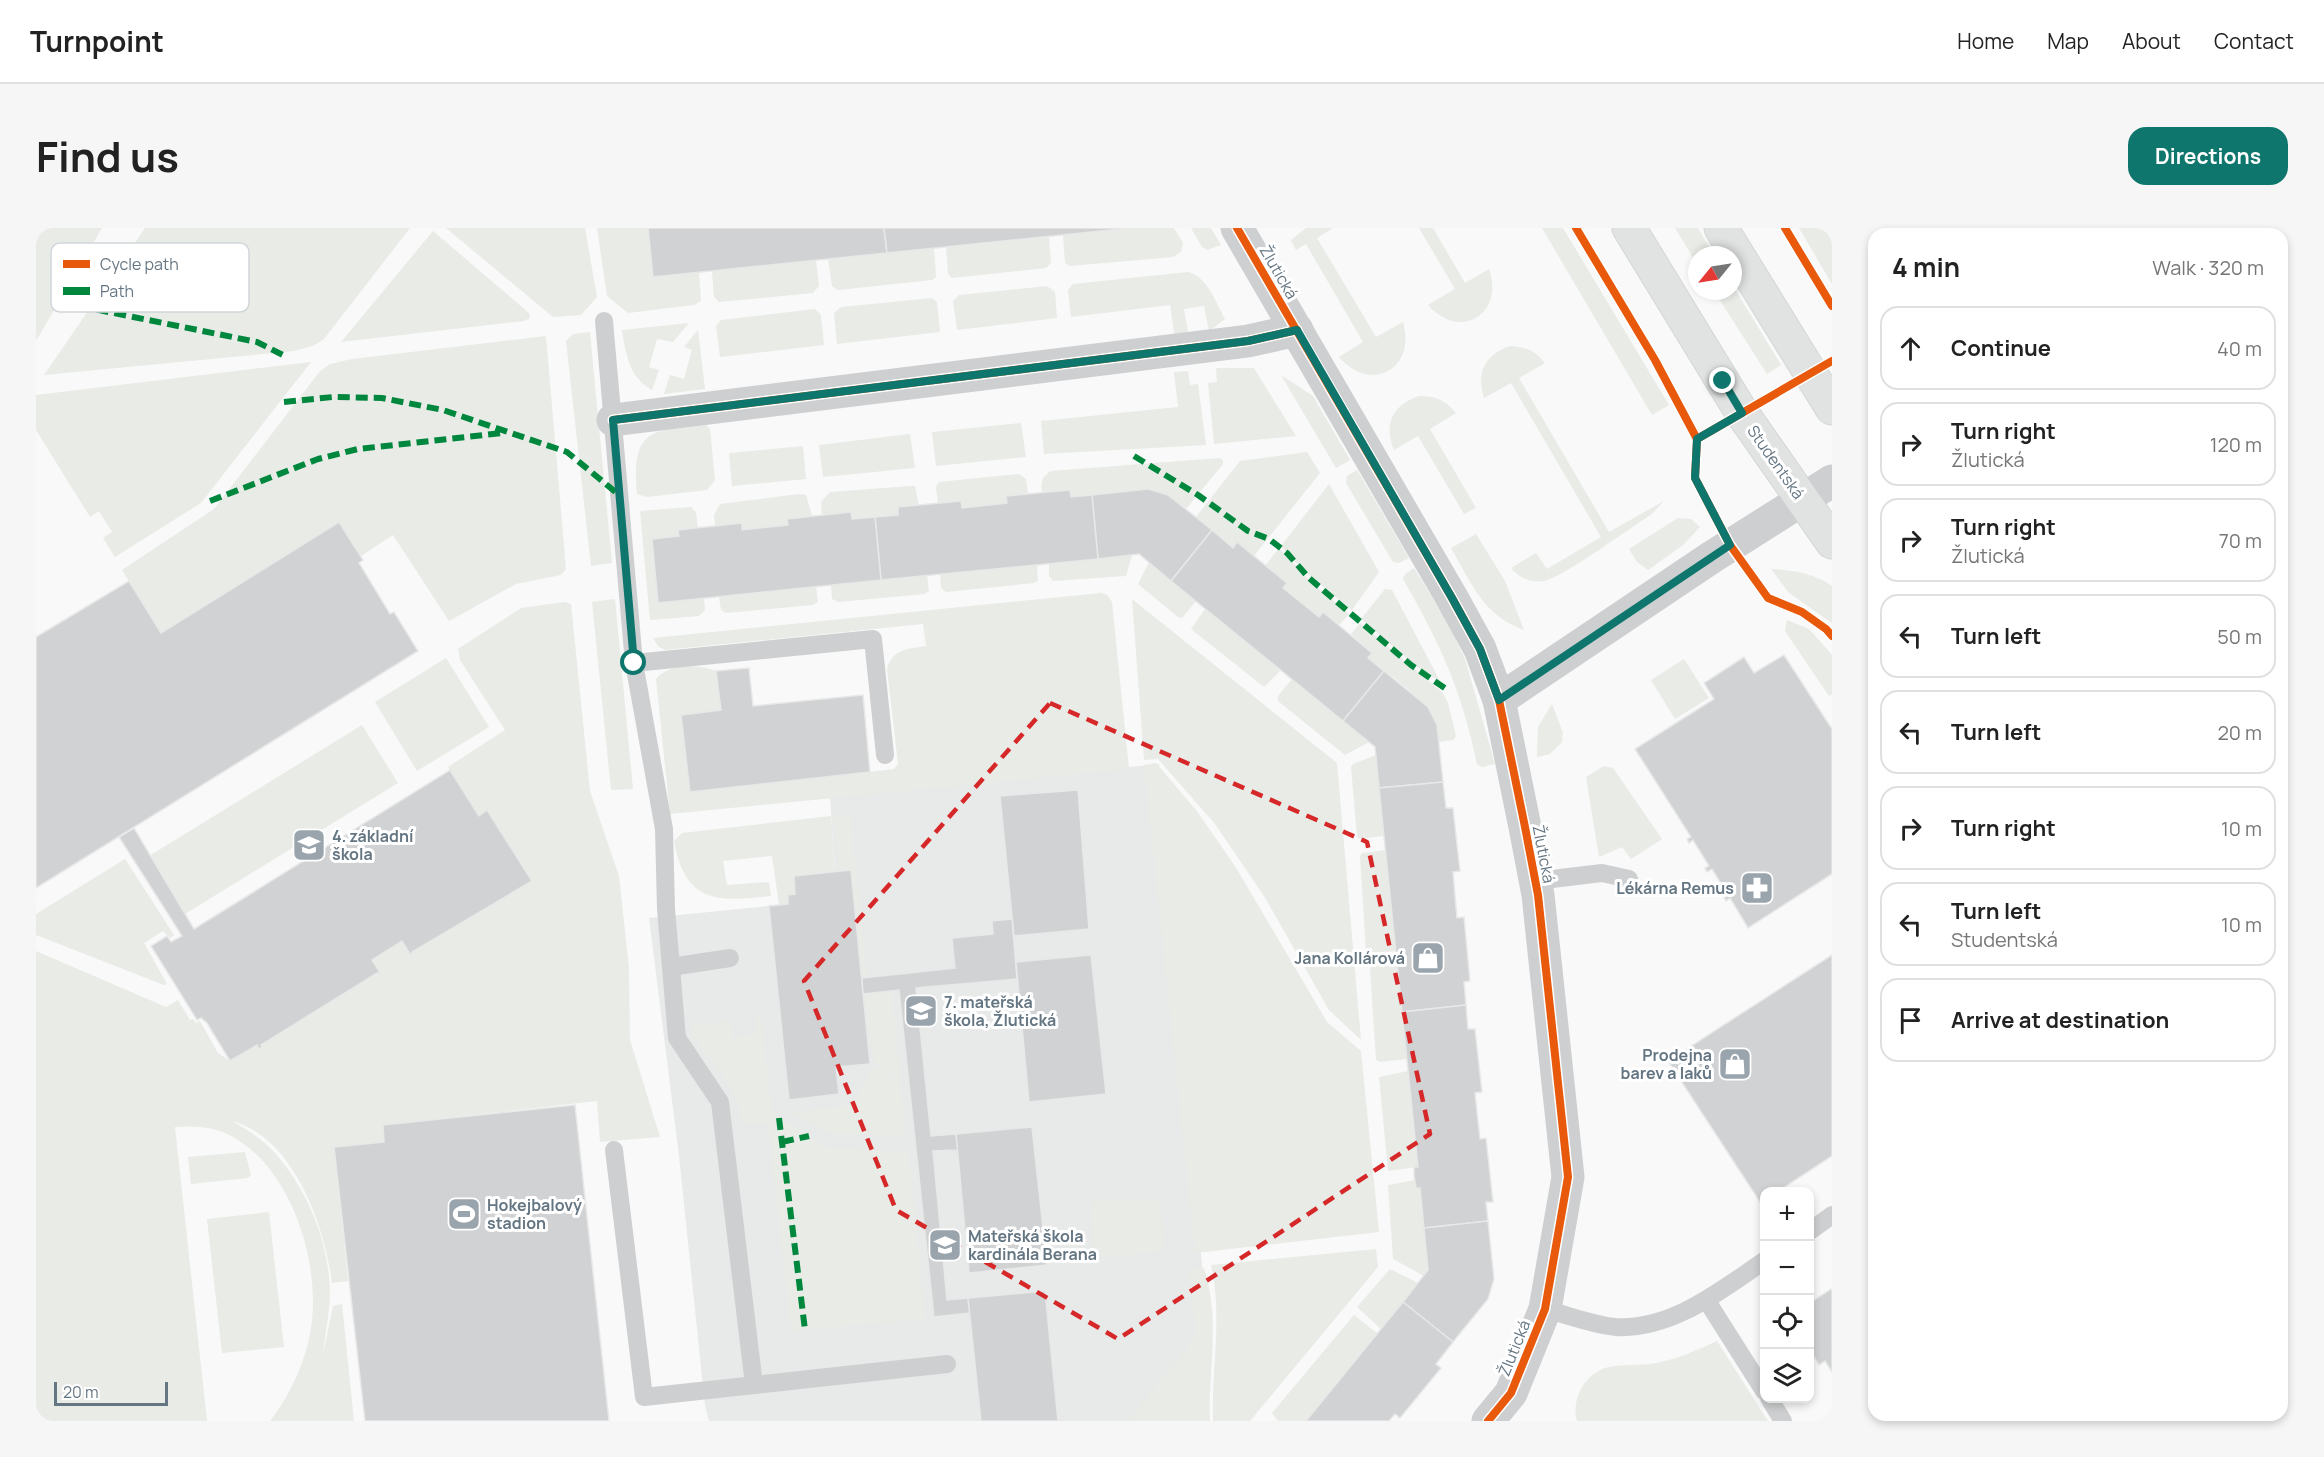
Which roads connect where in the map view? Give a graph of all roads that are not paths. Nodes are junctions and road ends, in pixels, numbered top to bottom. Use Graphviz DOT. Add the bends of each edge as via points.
graph roads {
  1 [pos="1237,228"];
  2 [pos="1629,228"];
  3 [pos="1721,228"];
  4 [pos="604,321"];
  5 [pos="1297,330"];
  6 [pos="1832,408"];
  7 [pos="613,420"];
  8 [pos="1832,481"];
  9 [pos="1802,499"];
  10 [pos="1832,542"];
  11 [pos="634,663"];
  12 [pos="1499,700"];
  13 [pos="885,755"];
  14 [pos="1629,879"];
  15 [pos="1535,881"];
  16 [pos="730,958"];
  17 [pos="671,967"];
  18 [pos="614,1150"];
  19 [pos="1832,1215"];
  20 [pos="1814,1227"];
  21 [pos="1760,1264"];
  22 [pos="1707,1300"];
  23 [pos="1545,1309"];
  24 [pos="947,1364"];
  25 [pos="754,1385"];
  26 [pos="1760,1385"];
  27 [pos="1772,1403"];
  28 [pos="1488,1421"];
  29 [pos="1784,1421"];
  1 -- 5 [label="street, Žlutická"];
  2 -- 9 [label="main road, Studentská" via="1742,413"];
  3 -- 6 [label="main road"];
  4 -- 7 [label="lane"];
  5 -- 7 [label="street" via="1238,343"];
  5 -- 12 [label="street, Žlutická" via="1480,649"];
  7 -- 11 [label="lane"];
  8 -- 9 [label="street"];
  9 -- 10 [label="main road, Studentská"];
  9 -- 12 [label="street"];
  11 -- 13 [label="lane" via="873,639"];
  11 -- 17 [label="lane" via="664,829"];
  12 -- 15 [label="street, Žlutická"];
  14 -- 15 [label="lane" via="1602,873"];
  15 -- 23 [label="street, Žlutická" via="1568,1177"];
  16 -- 17 [label="lane"];
  17 -- 25 [label="lane" via="677,1038 720,1102"];
  18 -- 25 [label="lane" via="644,1397"];
  19 -- 20 [label="lane"];
  21 -- 22 [label="lane"];
  22 -- 23 [label="lane" via="1641,1325 1615,1327"];
  22 -- 26 [label="lane"];
  23 -- 28 [label="street, Žlutická" via="1511,1393"];
  24 -- 25 [label="lane"];
  27 -- 29 [label="lane"];
}
